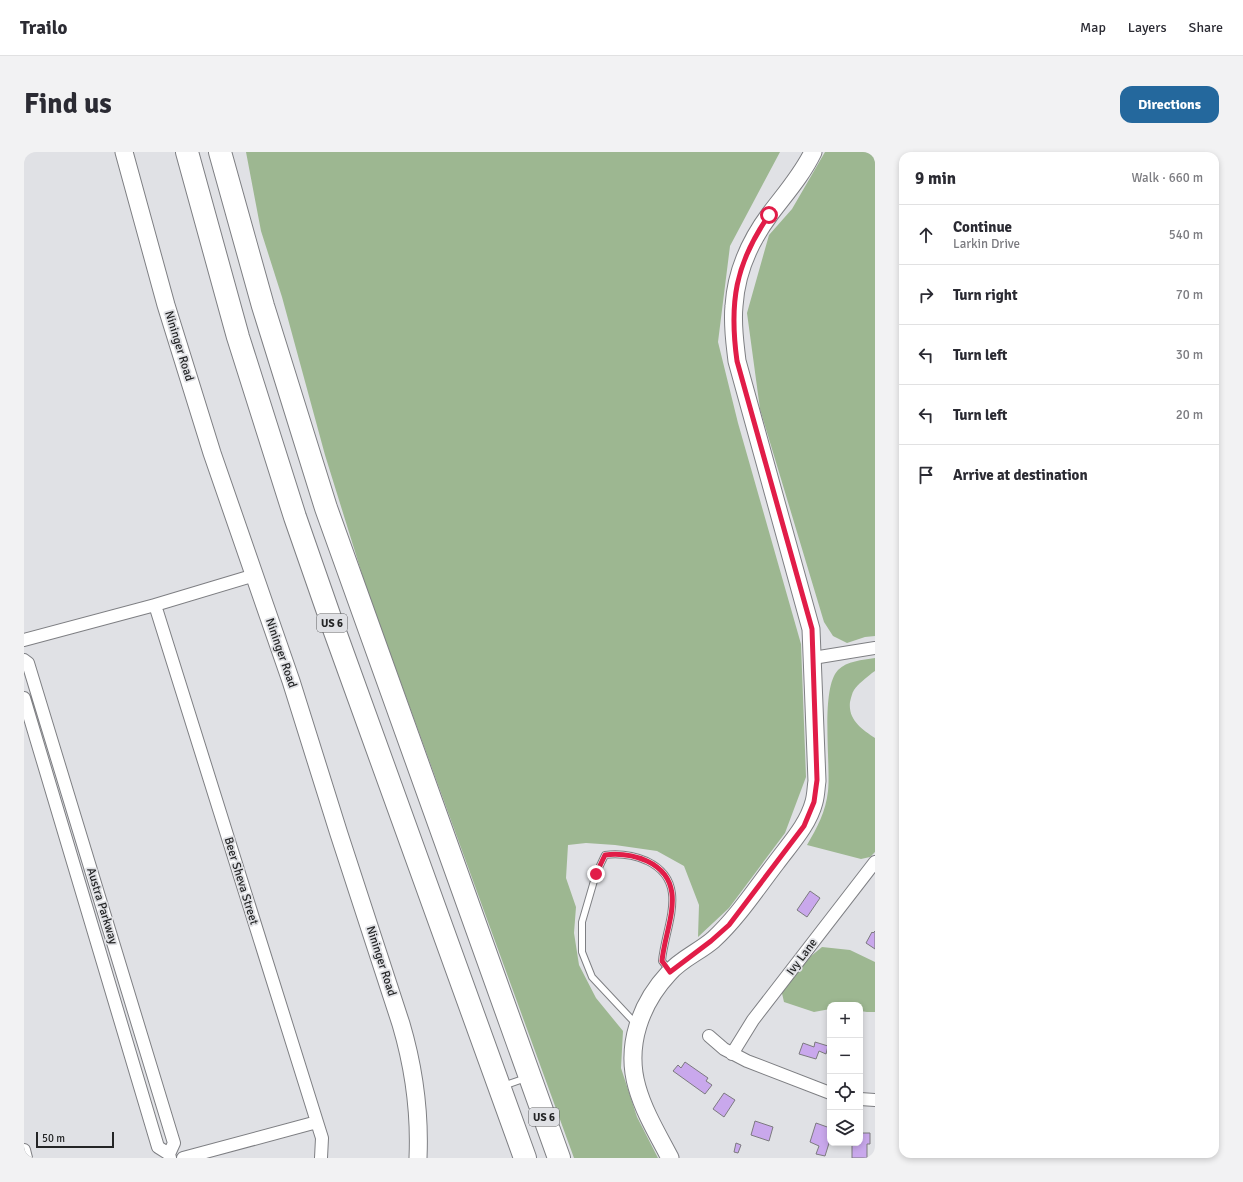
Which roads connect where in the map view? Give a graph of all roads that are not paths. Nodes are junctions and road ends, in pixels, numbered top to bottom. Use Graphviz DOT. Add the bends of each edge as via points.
graph roads {
  1 [pos="124,152"];
  2 [pos="187,152"];
  3 [pos="220,152"];
  4 [pos="813,152"];
  5 [pos="255,575"];
  6 [pos="155,605"];
  7 [pos="24,640"];
  8 [pos="875,648"];
  9 [pos="814,658"];
  10 [pos="24,660"];
  11 [pos="24,698"];
  12 [pos="875,862"];
  13 [pos="670,972"];
  14 [pos="638,1026"];
  15 [pos="709,1036"];
  16 [pos="732,1054"];
  17 [pos="529,1076"];
  18 [pos="499,1087"];
  19 [pos="827,1092"];
  20 [pos="863,1099"];
  21 [pos="875,1100"];
  22 [pos="317,1122"];
  23 [pos="24,1150"];
  24 [pos="170,1156"];
  25 [pos="26,1158"];
  26 [pos="183,1158"];
  27 [pos="321,1158"];
  28 [pos="418,1158"];
  29 [pos="525,1158"];
  30 [pos="559,1158"];
  31 [pos="670,1158"];
  1 -- 5 [label="street, Nininger Road" via="212,453"];
  2 -- 18 [label="highway, US 6" via="236,330 295,517"];
  3 -- 17 [label="highway, US 6" via="263,306 326,508"];
  4 -- 9 [label="street" via="800,175 756,233 746,255 737,283 734,337 737,361 812,629"];
  5 -- 6 [label="street"];
  5 -- 28 [label="street, Nininger Road" via="407,1044 417,1103"];
  6 -- 7 [label="street"];
  6 -- 22 [label="street, Beer Sheva Street"];
  8 -- 9 [label="street"];
  9 -- 13 [label="street" via="817,780 814,802 804,826 729,925"];
  10 -- 24 [label="street, Austra Parkway" via="28,663 174,1143"];
  11 -- 24 [label="street, Austra Parkway" via="158,1147"];
  12 -- 16 [label="street, Ivy Lane" via="758,1014"];
  13 -- 14 [label="street" via="650,995"];
  13 -- 14 [label="lane" via="662,961 673,896 670,884 663,872 636,856 618,853 605,855 596,874 582,922 582,952 592,976"];
  14 -- 31 [label="street" via="633,1062 637,1086"];
  15 -- 16 [label="street"];
  16 -- 19 [label="street"];
  17 -- 18 [label="lane"];
  17 -- 30 [label="highway, US 6"];
  18 -- 29 [label="highway, US 6"];
  20 -- 21 [label="street"];
  22 -- 26 [label="street"];
  22 -- 27 [label="street, Beer Sheva Street" via="322,1138"];
  23 -- 25 [label="street"];
}
